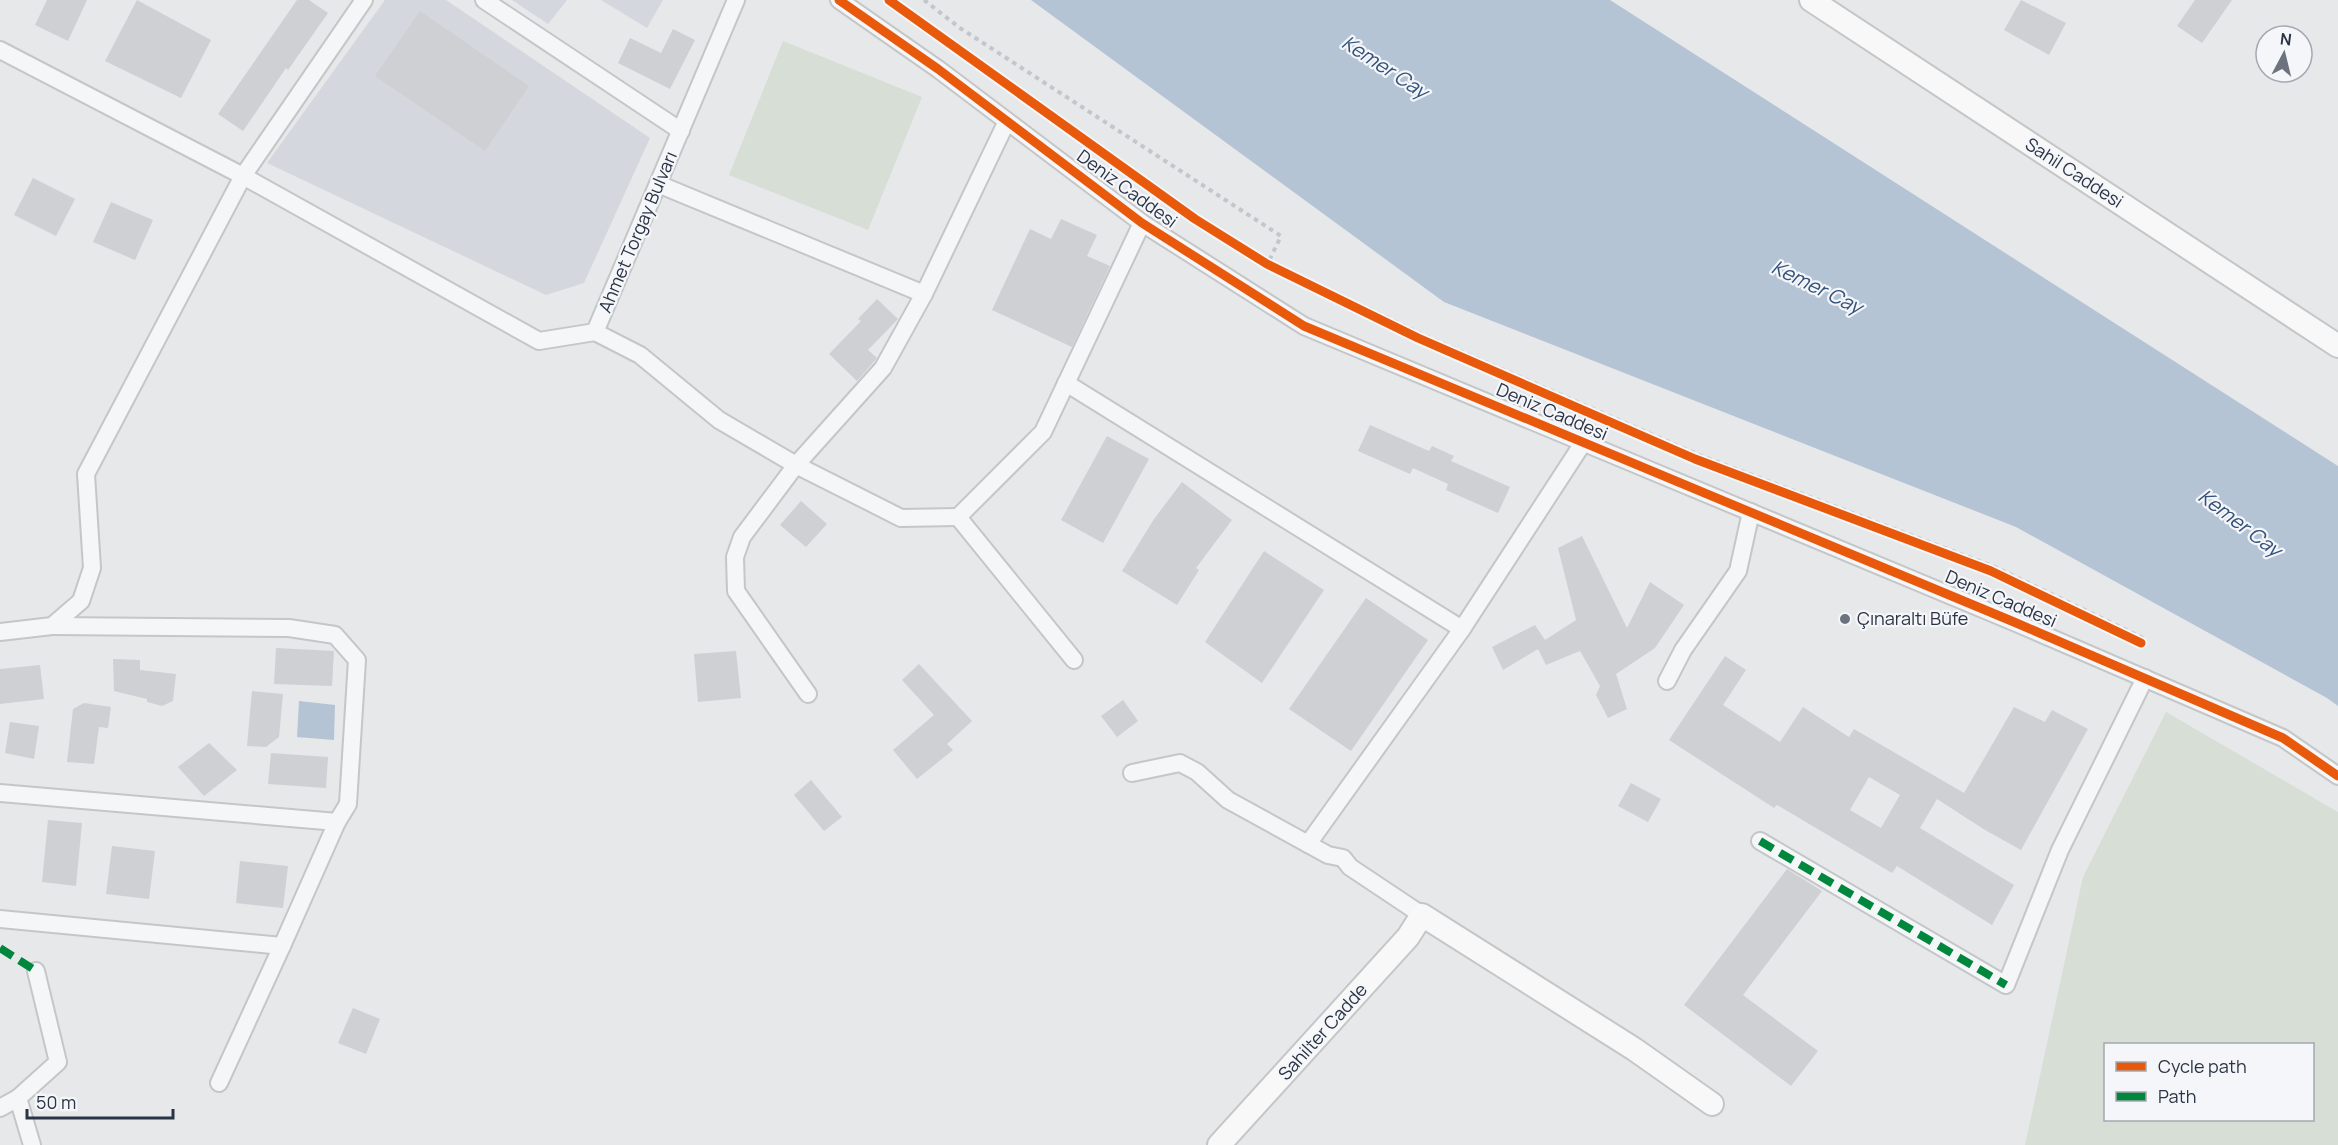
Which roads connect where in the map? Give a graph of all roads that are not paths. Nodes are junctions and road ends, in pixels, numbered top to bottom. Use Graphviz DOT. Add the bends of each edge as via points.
graph roads {
  1 [pos="364,0"];
  2 [pos="484,0"];
  3 [pos="736,0"];
  4 [pos="839,0"];
  5 [pos="1810,0"];
  6 [pos="0,50"];
  7 [pos="1008,121"];
  8 [pos="681,131"];
  9 [pos="243,177"];
  10 [pos="658,184"];
  11 [pos="1142,223"];
  12 [pos="924,294"];
  13 [pos="595,332"];
  14 [pos="2338,346"];
  15 [pos="1066,383"];
  16 [pos="1583,443"];
  17 [pos="796,465"];
  18 [pos="1751,512"];
  19 [pos="958,517"];
  20 [pos="52,626"];
  21 [pos="1462,629"];
  22 [pos="0,632"];
  23 [pos="1074,660"];
  24 [pos="2145,678"];
  25 [pos="1666,681"];
  26 [pos="808,694"];
  27 [pos="1132,773"];
  28 [pos="2338,776"];
  29 [pos="0,793"];
  30 [pos="336,822"];
  31 [pos="1760,842"];
  32 [pos="1308,844"];
  33 [pos="1422,915"];
  34 [pos="0,919"];
  35 [pos="282,946"];
  36 [pos="36,971"];
  37 [pos="219,1083"];
  38 [pos="18,1098"];
  39 [pos="1712,1104"];
  40 [pos="0,1108"];
  41 [pos="32,1145"];
  42 [pos="1220,1145"];
  1 -- 9 [label="street"];
  2 -- 8 [label="street"];
  3 -- 8 [label="street, Ahmet Torgay Bulvarı"];
  4 -- 7 [label="street, Deniz Caddesi"];
  5 -- 14 [label="street, Sahil Caddesi"];
  6 -- 9 [label="street, Ahmet Torgay Bulvarı"];
  7 -- 11 [label="street, Deniz Caddesi"];
  7 -- 12 [label="street"];
  8 -- 10 [label="street, Ahmet Torgay Bulvarı"];
  9 -- 13 [label="street, Ahmet Torgay Bulvarı" via="539,341"];
  9 -- 20 [label="street" via="86,474 92,568 81,601"];
  10 -- 12 [label="street"];
  10 -- 13 [label="street, Ahmet Torgay Bulvarı"];
  11 -- 15 [label="street"];
  11 -- 16 [label="street, Deniz Caddesi" via="1304,326"];
  12 -- 17 [label="street" via="883,368"];
  13 -- 17 [label="street" via="640,355 719,420"];
  15 -- 19 [label="street" via="1043,432"];
  15 -- 21 [label="street"];
  16 -- 18 [label="street, Deniz Caddesi"];
  16 -- 21 [label="street"];
  17 -- 19 [label="street" via="901,518"];
  17 -- 26 [label="street" via="742,537 735,557 736,591"];
  18 -- 24 [label="street, Deniz Caddesi"];
  18 -- 25 [label="street" via="1738,571"];
  19 -- 23 [label="street"];
  20 -- 22 [label="street"];
  20 -- 30 [label="street" via="289,628 335,635 357,660 348,804"];
  21 -- 32 [label="street"];
  24 -- 28 [label="street, Deniz Caddesi" via="2283,738"];
  24 -- 31 [label="street" via="2060,850 2006,985"];
  27 -- 32 [label="street" via="1180,764 1197,772 1228,800"];
  29 -- 30 [label="street"];
  30 -- 35 [label="street"];
  32 -- 33 [label="street" via="1343,858 1350,867"];
  33 -- 39 [label="street" via="1634,1049"];
  33 -- 42 [label="street, Sahilter Cadde" via="1408,938"];
  34 -- 35 [label="street"];
  35 -- 37 [label="street"];
  36 -- 38 [label="street" via="58,1062"];
  38 -- 40 [label="street"];
  38 -- 41 [label="street"];
}
